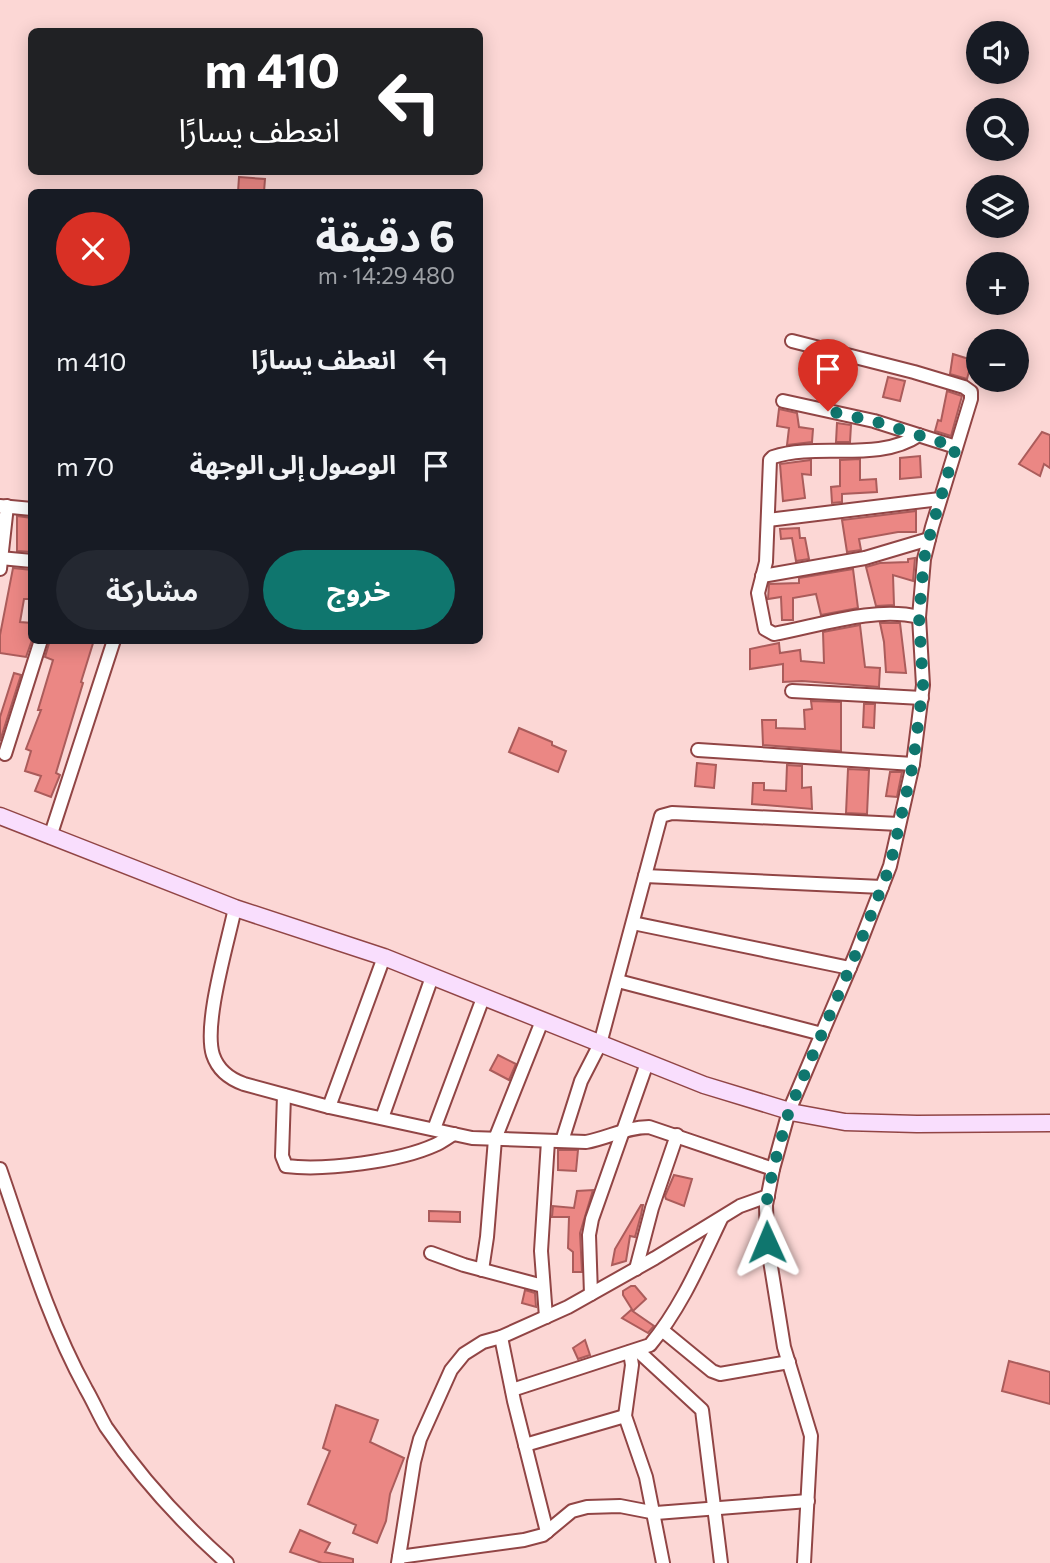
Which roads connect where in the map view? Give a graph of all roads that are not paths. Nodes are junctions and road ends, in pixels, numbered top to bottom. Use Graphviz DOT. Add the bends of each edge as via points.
graph roads {
  1 [pos="792,341"];
  2 [pos="783,401"];
  3 [pos="919,435"];
  4 [pos="956,447"];
  5 [pos="940,499"];
  6 [pos="3,506"];
  7 [pos="28,509"];
  8 [pos="768,520"];
  9 [pos="929,539"];
  10 [pos="28,561"];
  11 [pos="1,562"];
  12 [pos="762,576"];
  13 [pos="919,617"];
  14 [pos="40,644"];
  15 [pos="113,644"];
  16 [pos="792,691"];
  17 [pos="922,698"];
  18 [pos="698,750"];
  19 [pos="5,754"];
  20 [pos="913,764"];
  21 [pos="0,816"];
  22 [pos="899,824"];
  23 [pos="50,837"];
  24 [pos="645,876"];
  25 [pos="882,887"];
  26 [pos="235,908"];
  27 [pos="633,923"];
  28 [pos="384,957"];
  29 [pos="850,968"];
  30 [pos="432,977"];
  31 [pos="618,981"];
  32 [pos="483,998"];
  33 [pos="542,1021"];
  34 [pos="822,1034"];
  35 [pos="600,1044"];
  36 [pos="647,1063"];
  37 [pos="284,1095"];
  38 [pos="329,1107"];
  39 [pos="789,1111"];
  40 [pos="382,1118"];
  41 [pos="1050,1123"];
  42 [pos="434,1129"];
  43 [pos="624,1129"];
  44 [pos="454,1134"];
  45 [pos="677,1135"];
  46 [pos="495,1139"];
  47 [pos="548,1141"];
  48 [pos="562,1141"];
  49 [pos="0,1169"];
  50 [pos="773,1169"];
  51 [pos="768,1196"];
  52 [pos="721,1219"];
  53 [pos="431,1253"];
  54 [pos="636,1269"];
  55 [pos="482,1270"];
  56 [pos="543,1286"];
  57 [pos="591,1294"];
  58 [pos="546,1317"];
  59 [pos="662,1330"];
  60 [pos="501,1336"];
  61 [pos="634,1351"];
  62 [pos="789,1362"];
  63 [pos="512,1390"];
  64 [pos="625,1416"];
  65 [pos="525,1445"];
  66 [pos="808,1501"];
  67 [pos="714,1508"];
  68 [pos="651,1511"];
  69 [pos="547,1532"];
  70 [pos="398,1560"];
  71 [pos="227,1563"];
  72 [pos="663,1563"];
  73 [pos="721,1563"];
  74 [pos="804,1563"];
  1 -- 4 [label="street" via="969,389 971,399"];
  2 -- 3 [label="street"];
  3 -- 4 [label="street"];
  3 -- 8 [label="street" via="897,446 773,457"];
  4 -- 5 [label="street"];
  5 -- 8 [label="street"];
  5 -- 9 [label="street"];
  6 -- 7 [label="street"];
  6 -- 11 [label="street"];
  8 -- 12 [label="street"];
  9 -- 12 [label="street" via="865,558"];
  9 -- 13 [label="street"];
  10 -- 11 [label="street"];
  12 -- 13 [label="street" via="758,600 770,633 869,616"];
  13 -- 17 [label="street"];
  14 -- 19 [label="street"];
  15 -- 23 [label="street"];
  16 -- 17 [label="street"];
  17 -- 20 [label="street"];
  18 -- 20 [label="street"];
  20 -- 22 [label="street"];
  21 -- 23 [label="street"];
  22 -- 24 [label="street" via="667,813 661,816"];
  22 -- 25 [label="street"];
  23 -- 26 [label="street"];
  24 -- 25 [label="street"];
  24 -- 27 [label="street"];
  25 -- 29 [label="street"];
  26 -- 28 [label="street"];
  26 -- 37 [label="street" via="216,996 211,1046 221,1069 235,1081"];
  27 -- 29 [label="street"];
  27 -- 31 [label="street"];
  28 -- 30 [label="street"];
  28 -- 38 [label="street"];
  29 -- 34 [label="street"];
  30 -- 32 [label="street"];
  30 -- 40 [label="street"];
  31 -- 34 [label="street"];
  31 -- 35 [label="street"];
  32 -- 33 [label="street"];
  32 -- 42 [label="street"];
  33 -- 35 [label="street"];
  33 -- 46 [label="street"];
  34 -- 39 [label="street"];
  35 -- 36 [label="street"];
  35 -- 48 [label="street" via="581,1081"];
  36 -- 39 [label="street"];
  36 -- 43 [label="street"];
  37 -- 38 [label="street"];
  37 -- 44 [label="street" via="282,1156 286,1166 325,1167 401,1156"];
  38 -- 40 [label="street"];
  39 -- 41 [label="street" via="845,1122"];
  39 -- 50 [label="street"];
  40 -- 42 [label="street"];
  42 -- 44 [label="street"];
  43 -- 45 [label="street" via="649,1126"];
  43 -- 48 [label="street" via="598,1140"];
  43 -- 57 [label="street" via="589,1235"];
  44 -- 46 [label="street"];
  45 -- 50 [label="street"];
  45 -- 54 [label="street"];
  46 -- 47 [label="street"];
  46 -- 55 [label="street"];
  47 -- 48 [label="street"];
  47 -- 56 [label="street"];
  49 -- 71 [label="street" via="58,1332 105,1425 192,1531"];
  50 -- 51 [label="street"];
  51 -- 52 [label="street"];
  51 -- 62 [label="street" via="767,1242"];
  52 -- 54 [label="street"];
  52 -- 59 [label="street"];
  53 -- 55 [label="street"];
  54 -- 57 [label="street"];
  55 -- 56 [label="street"];
  56 -- 58 [label="street"];
  57 -- 58 [label="street"];
  58 -- 60 [label="street"];
  59 -- 61 [label="street" via="650,1345"];
  59 -- 62 [label="street" via="720,1374"];
  60 -- 63 [label="street"];
  60 -- 70 [label="street" via="472,1348 451,1370 414,1462"];
  61 -- 63 [label="street"];
  61 -- 64 [label="street"];
  61 -- 67 [label="street" via="702,1410"];
  62 -- 66 [label="street" via="811,1436"];
  63 -- 65 [label="street"];
  64 -- 65 [label="street"];
  64 -- 68 [label="street" via="638,1449"];
  65 -- 69 [label="street"];
  66 -- 67 [label="street"];
  66 -- 74 [label="street"];
  67 -- 68 [label="street"];
  67 -- 73 [label="street"];
  68 -- 69 [label="street" via="587,1507 572,1511"];
  68 -- 72 [label="street"];
  69 -- 70 [label="street" via="524,1541"];
}
